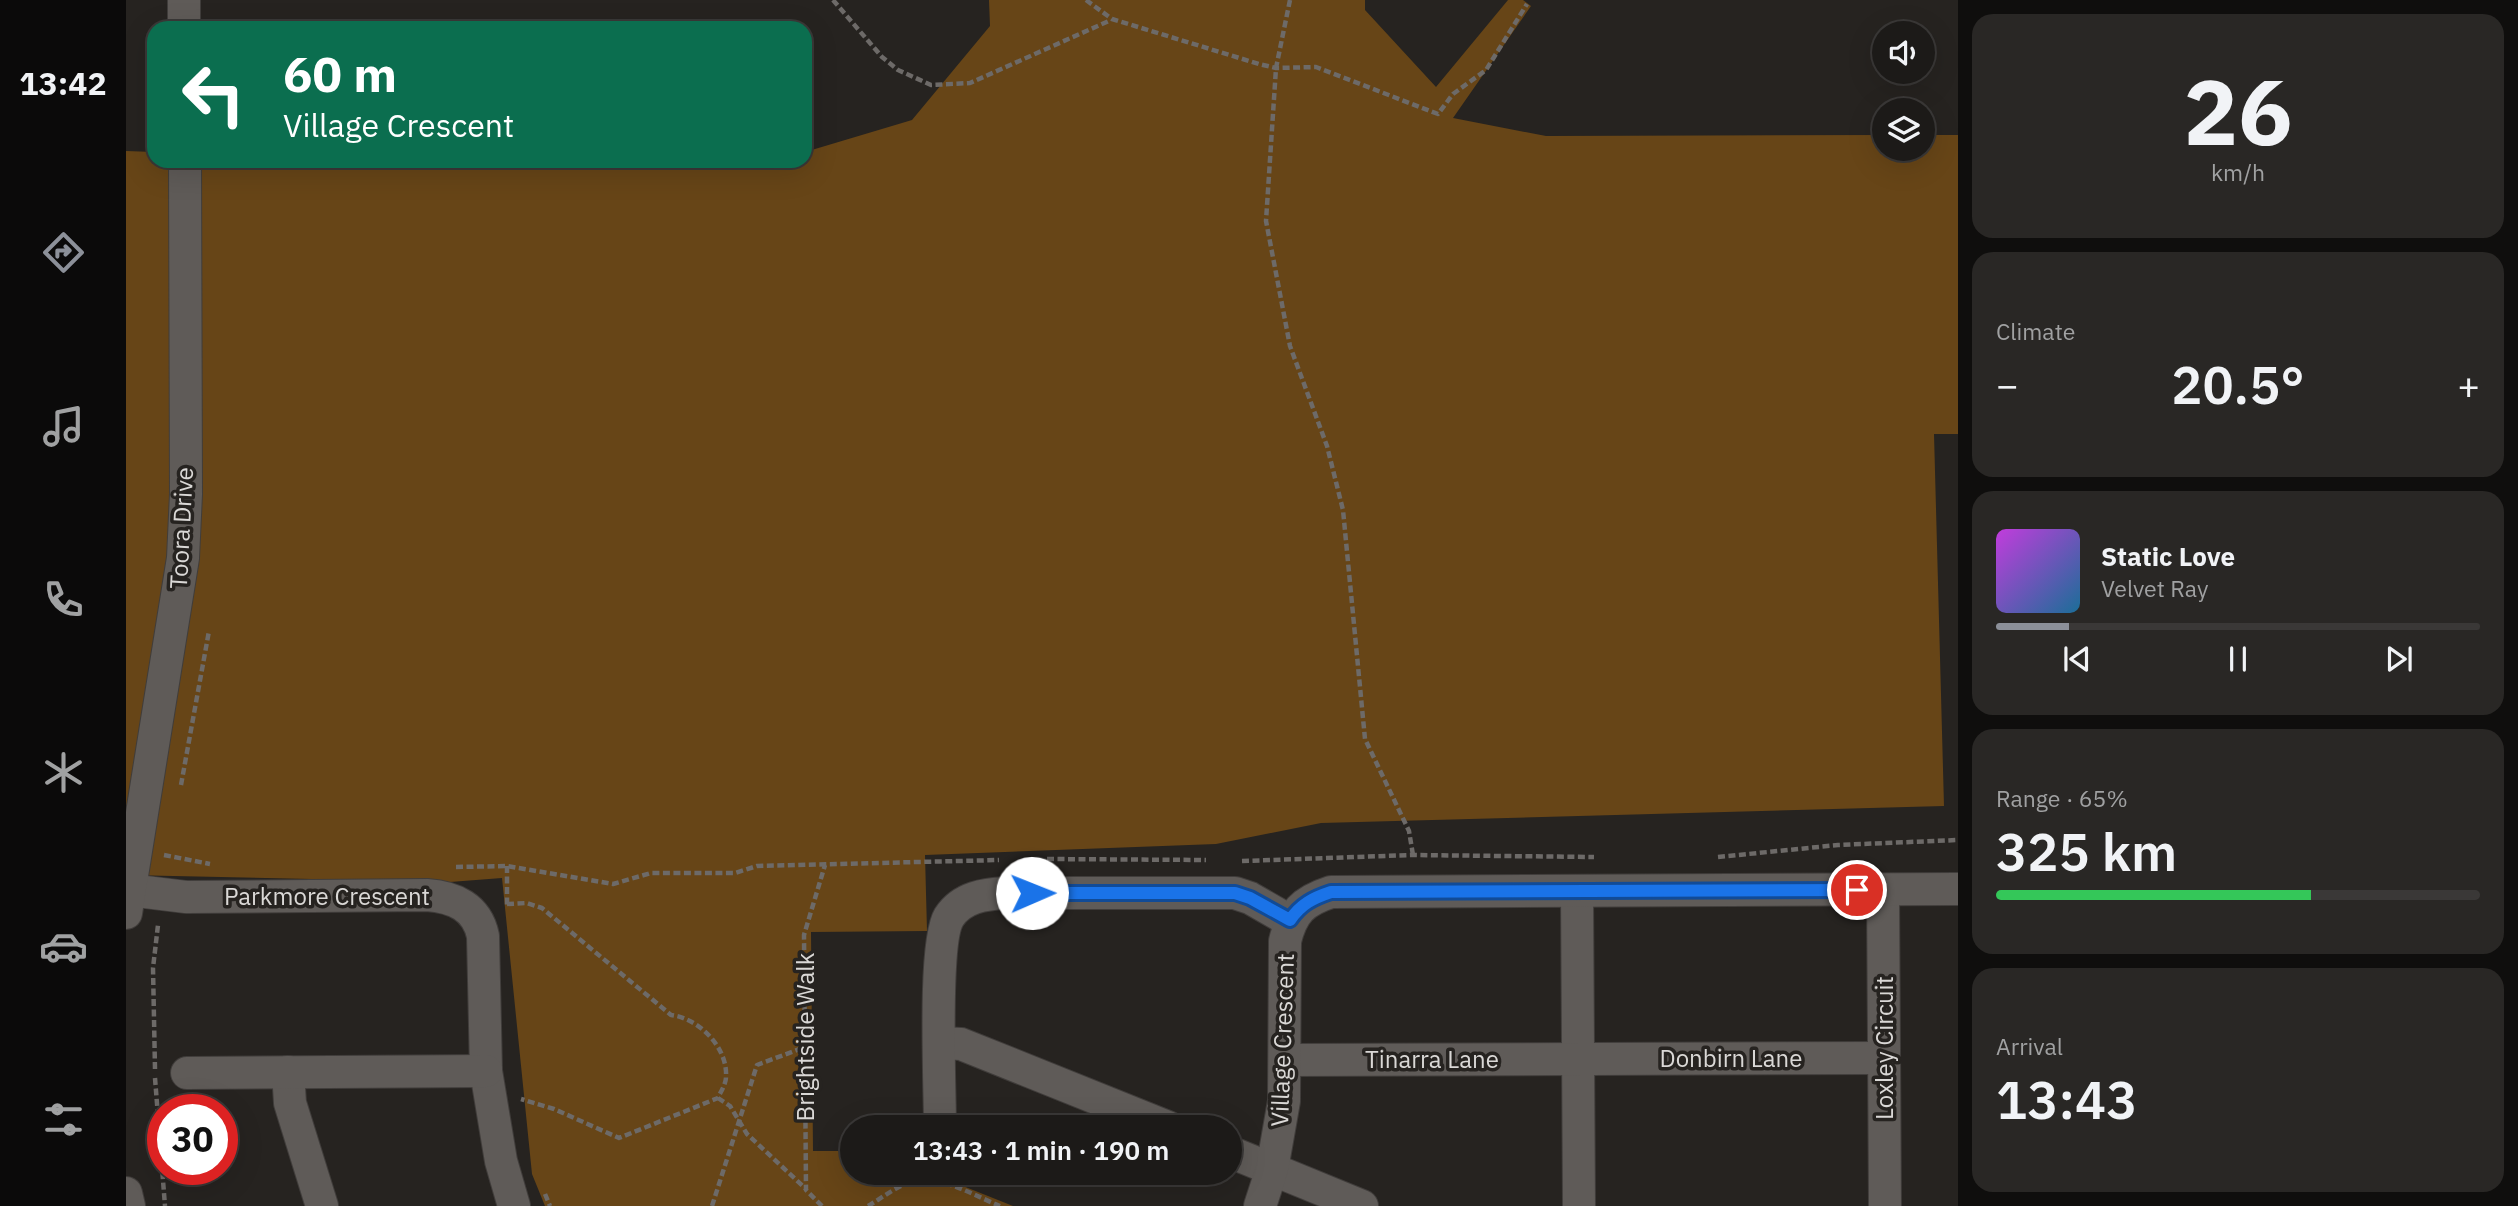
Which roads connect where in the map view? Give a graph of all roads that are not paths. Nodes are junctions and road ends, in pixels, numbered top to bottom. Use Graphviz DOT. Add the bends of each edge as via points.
graph roads {
  1 [pos="184,0"];
  2 [pos="184,21"];
  3 [pos="185,168"];
  4 [pos="1883,890"];
  5 [pos="1958,890"];
  6 [pos="1577,892"];
  7 [pos="128,902"];
  8 [pos="1290,920"];
  9 [pos="941,1043"];
  10 [pos="1579,1058"];
  11 [pos="1884,1058"];
  12 [pos="1285,1060"];
  13 [pos="486,1071"];
  14 [pos="288,1072"];
  15 [pos="187,1073"];
  16 [pos="940,1115"];
  17 [pos="1138,1115"];
  18 [pos="1242,1157"];
  19 [pos="1272,1169"];
  20 [pos="126,1193"];
  21 [pos="129,1206"];
  22 [pos="322,1206"];
  23 [pos="514,1206"];
  24 [pos="1260,1206"];
  25 [pos="1362,1206"];
  26 [pos="1579,1206"];
  27 [pos="1885,1206"];
  1 -- 2 [label="street"];
  3 -- 7 [label="street, Toora Drive" via="183,558"];
  4 -- 5 [label="street, Village Crescent"];
  4 -- 6 [label="street, Village Crescent"];
  4 -- 11 [label="street, Loxley Circuit"];
  6 -- 8 [label="street, Village Crescent" via="1331,892 1298,908"];
  6 -- 10 [label="street"];
  7 -- 13 [label="street, Parkmore Crescent" via="186,897 427,895 453,899 475,915 483,936"];
  8 -- 9 [label="street" via="1235,893 988,894 971,898 949,918 940,951"];
  8 -- 12 [label="street, Village Crescent" via="1285,941"];
  9 -- 16 [label="street"];
  9 -- 17 [label="street" via="961,1044"];
  10 -- 11 [label="street, Donbirn Lane"];
  10 -- 12 [label="street, Tinarra Lane"];
  10 -- 26 [label="street"];
  11 -- 27 [label="street, Loxley Circuit"];
  12 -- 19 [label="street, Village Crescent" via="1284,1101"];
  13 -- 14 [label="street"];
  13 -- 23 [label="street, Parkmore Crescent" via="501,1161"];
  14 -- 15 [label="street"];
  14 -- 22 [label="street" via="290,1103"];
  18 -- 19 [label="street"];
  19 -- 24 [label="street, Village Crescent"];
  19 -- 25 [label="street"];
  20 -- 21 [label="street"];
}
